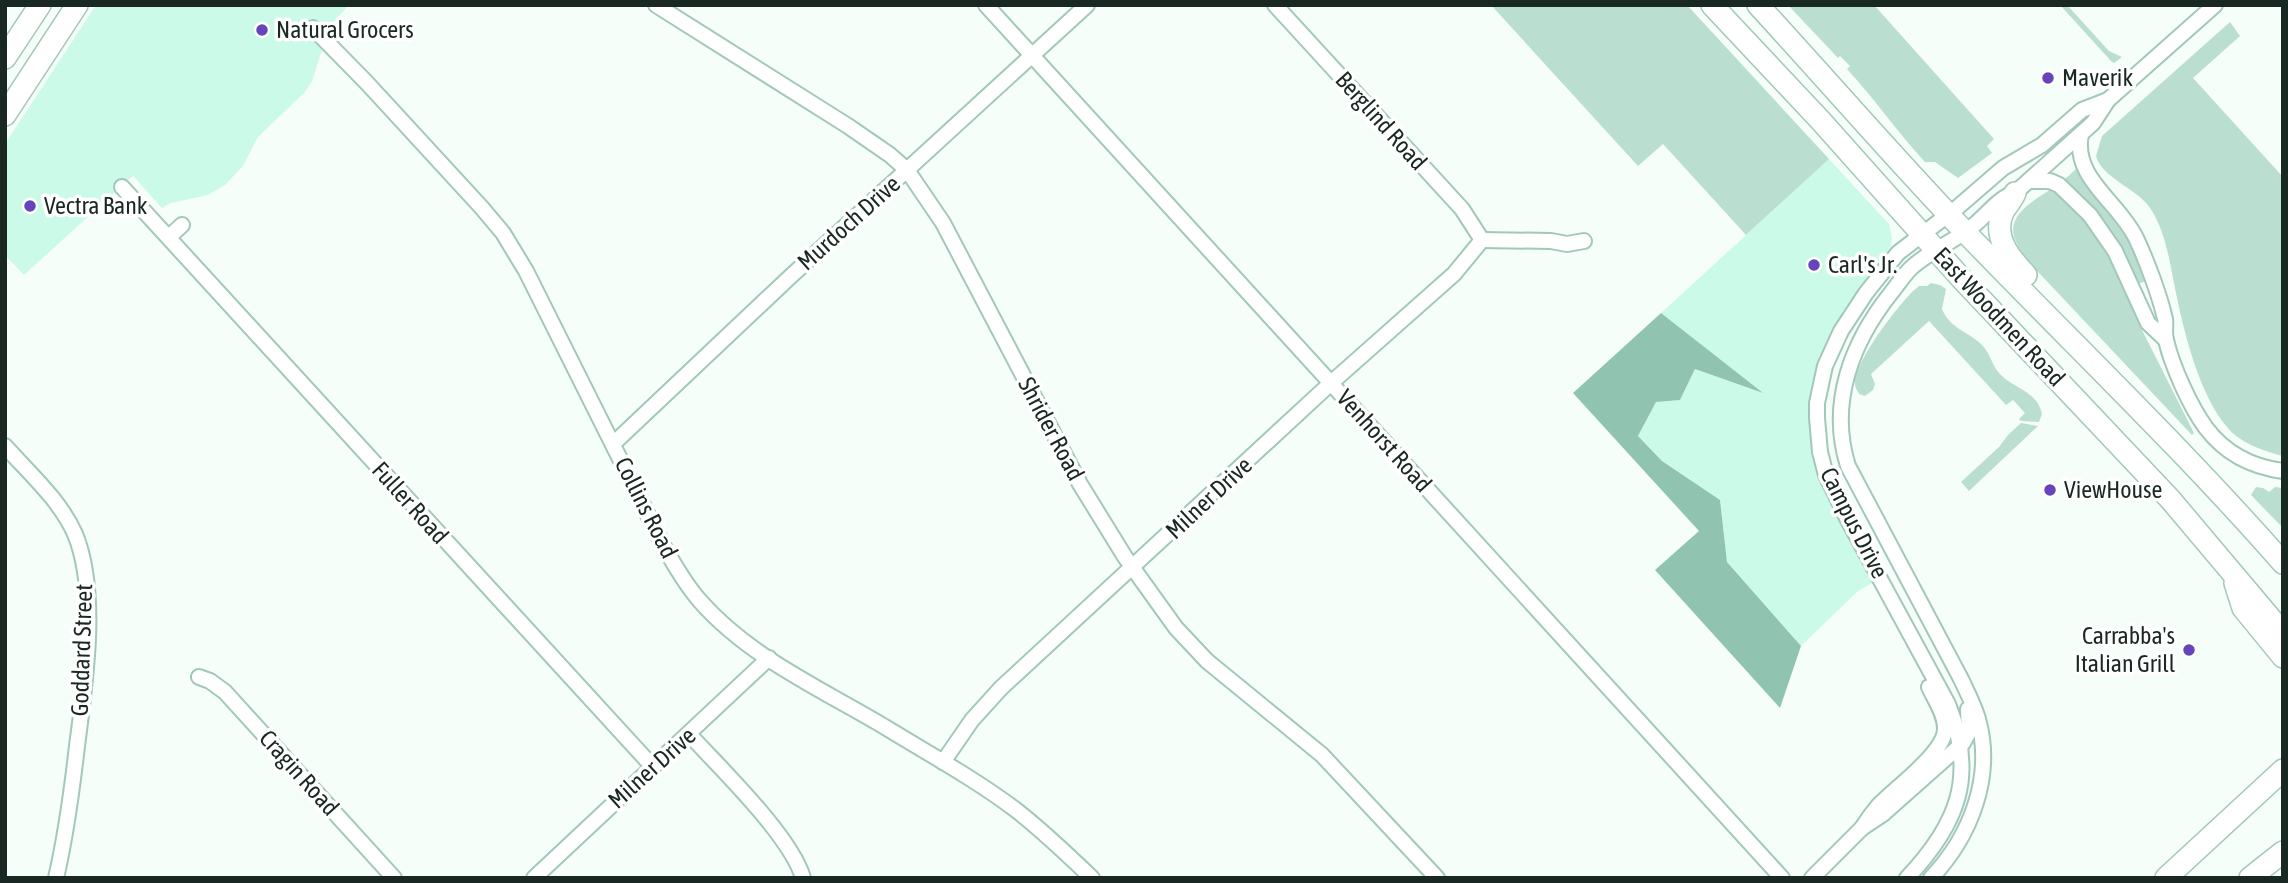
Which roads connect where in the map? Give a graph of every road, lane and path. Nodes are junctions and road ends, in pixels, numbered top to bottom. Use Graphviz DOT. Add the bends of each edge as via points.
graph roads {
  1 [pos="77,5"];
  2 [pos="656,5"];
  3 [pos="986,5"];
  4 [pos="1087,5"];
  5 [pos="1275,5"];
  6 [pos="1712,5"];
  7 [pos="1758,5"];
  8 [pos="2215,5"];
  9 [pos="40,6"];
  10 [pos="313,28"];
  11 [pos="5,31"];
  12 [pos="1032,55"];
  13 [pos="5,58"];
  14 [pos="2108,100"];
  15 [pos="5,115"];
  16 [pos="2081,134"];
  17 [pos="907,170"];
  18 [pos="122,187"];
  19 [pos="2022,187"];
  20 [pos="1949,214"];
  21 [pos="182,225"];
  22 [pos="1966,232"];
  23 [pos="1922,233"];
  24 [pos="169,237"];
  25 [pos="1482,240"];
  26 [pos="1584,241"];
  27 [pos="1937,250"];
  28 [pos="2166,340"];
  29 [pos="2111,379"];
  30 [pos="1331,383"];
  31 [pos="613,444"];
  32 [pos="5,446"];
  33 [pos="2283,471"];
  34 [pos="2283,563"];
  35 [pos="1133,568"];
  36 [pos="2232,574"];
  37 [pos="1902,615"];
  38 [pos="2283,633"];
  39 [pos="2283,657"];
  40 [pos="769,658"];
  41 [pos="199,677"];
  42 [pos="1972,701"];
  43 [pos="689,734"];
  44 [pos="1960,746"];
  45 [pos="943,762"];
  46 [pos="653,767"];
  47 [pos="2283,770"];
  48 [pos="1862,828"];
  49 [pos="2283,852"];
  50 [pos="56,878"];
  51 [pos="394,878"];
  52 [pos="534,878"];
  53 [pos="803,878"];
  54 [pos="1092,878"];
  55 [pos="1437,878"];
  56 [pos="1782,878"];
  57 [pos="1812,878"];
  58 [pos="1907,878"];
  59 [pos="1931,878"];
  60 [pos="2166,878"];
  61 [pos="2250,878"];
  1 -- 15 [label="highway"];
  2 -- 17 [label="street, Shrider Road" via="848,126"];
  3 -- 12 [label="street, Venhorst Road"];
  4 -- 12 [label="street, Murdoch Drive"];
  5 -- 25 [label="street, Berglind Road" via="1462,209"];
  6 -- 23 [label="highway, East Woodmen Road"];
  7 -- 20 [label="highway, East Woodmen Road"];
  8 -- 14 [label="street, Campus Drive"];
  9 -- 11 [label="highway" via="21,13"];
  9 -- 13 [label="highway"];
  10 -- 31 [label="street, Collins Road" via="503,233"];
  12 -- 17 [label="street, Murdoch Drive"];
  12 -- 30 [label="street, Venhorst Road"];
  14 -- 16 [label="street, Campus Drive"];
  14 -- 20 [label="street, Campus Drive" via="2082,110"];
  16 -- 19 [label="street, Campus Drive"];
  16 -- 28 [label="street" via="2083,167 2137,240 2165,320"];
  17 -- 31 [label="street, Murdoch Drive"];
  17 -- 35 [label="street, Shrider Road" via="943,223 1068,464"];
  18 -- 24 [label="street, Fuller Road"];
  19 -- 22 [label="street, Campus Drive"];
  19 -- 28 [label="street" via="2050,181 2069,192 2115,250 2148,323"];
  19 -- 29 [label="highway" via="2003,212 2001,239 2006,250 2104,358"];
  20 -- 22 [label="highway, East Woodmen Road"];
  20 -- 23 [label="street, Campus Drive"];
  21 -- 24 [label="street"];
  22 -- 27 [label="street, Campus Drive"];
  22 -- 29 [label="highway, East Woodmen Road"];
  23 -- 27 [label="highway, East Woodmen Road"];
  23 -- 37 [label="street, Campus Drive" via="1890,261 1841,331 1829,354 1817,403 1826,475"];
  24 -- 46 [label="street, Fuller Road"];
  25 -- 26 [label="street"];
  25 -- 30 [label="street, Milner Drive" via="1454,274"];
  27 -- 36 [label="highway, East Woodmen Road" via="2170,499"];
  27 -- 42 [label="street, Campus Drive" via="1912,266 1860,341 1842,396 1840,429 1852,476"];
  28 -- 33 [label="street" via="2191,401 2215,439 2247,462"];
  29 -- 34 [label="highway, East Woodmen Road"];
  30 -- 35 [label="street, Milner Drive"];
  30 -- 56 [label="street, Venhorst Road"];
  31 -- 40 [label="street, Collins Road" via="662,543 692,591 724,624"];
  32 -- 50 [label="street, Goddard Street" via="66,517 79,545 87,581 82,707"];
  35 -- 45 [label="street, Milner Drive" via="992,697"];
  35 -- 55 [label="street, Shrider Road" via="1190,645 1322,755"];
  36 -- 38 [label="highway, East Woodmen Road"];
  36 -- 39 [label="highway" via="2243,608"];
  37 -- 44 [label="street, Campus Drive" via="1948,704"];
  37 -- 48 [label="street" via="1906,639 1944,717 1945,732 1937,749 1877,807"];
  40 -- 43 [label="street, Milner Drive"];
  40 -- 45 [label="street, Collins Road"];
  41 -- 51 [label="street, Cragin Road" via="225,692"];
  42 -- 44 [label="street" via="1967,712 1968,736"];
  42 -- 59 [label="street, Campus Drive" via="1983,752 1978,798 1957,845"];
  43 -- 46 [label="street, Milner Drive"];
  43 -- 53 [label="street" via="757,809 799,865"];
  44 -- 48 [label="street"];
  44 -- 58 [label="street, Campus Drive" via="1960,788 1950,820 1936,846"];
  45 -- 54 [label="street, Collins Road" via="1029,820"];
  46 -- 52 [label="street, Milner Drive"];
  47 -- 60 [label="highway"];
  48 -- 57 [label="street"];
  49 -- 61 [label="highway"];
}
